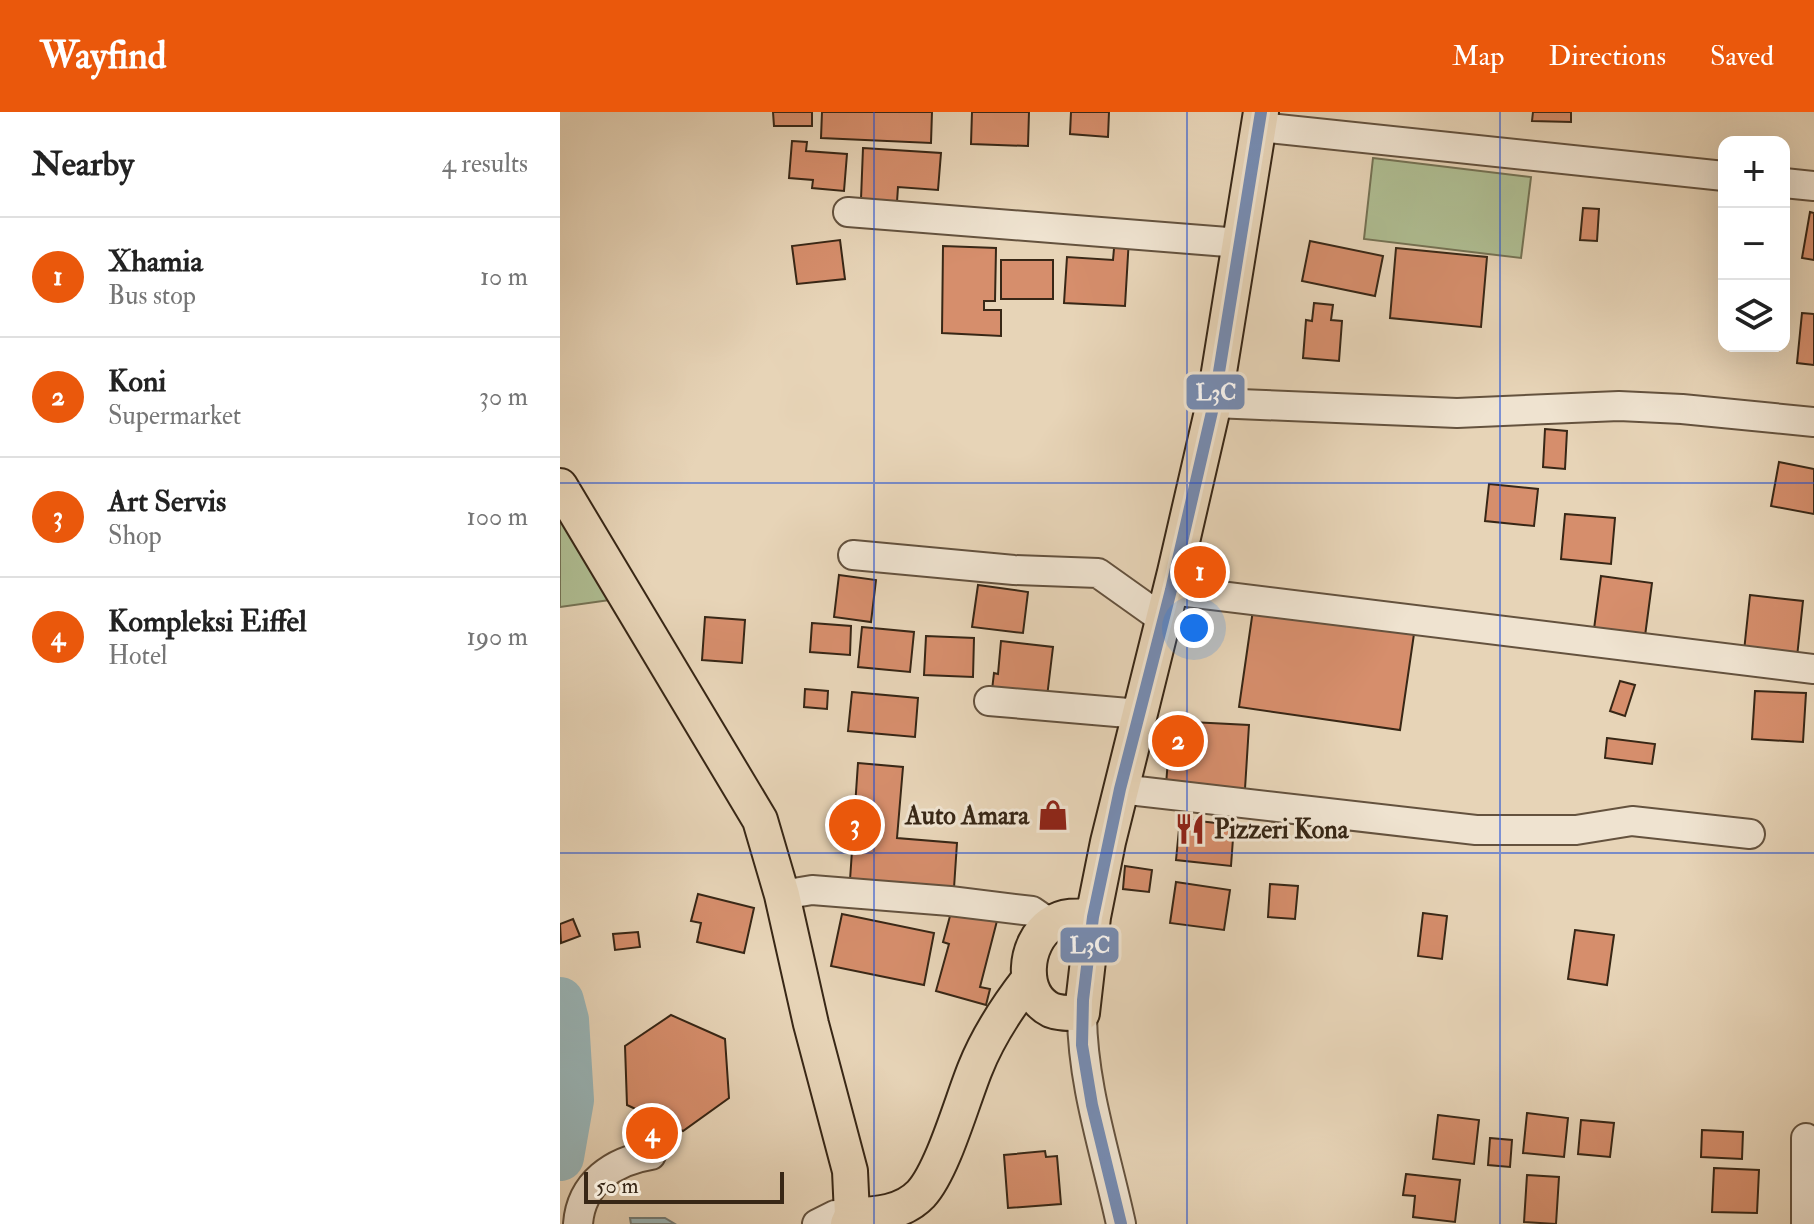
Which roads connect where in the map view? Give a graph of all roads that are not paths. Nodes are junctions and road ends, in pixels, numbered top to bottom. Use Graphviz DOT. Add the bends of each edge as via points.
graph roads {
  1 [pos="1260,119"];
  2 [pos="1718,175"];
  3 [pos="1790,184"];
  4 [pos="1814,186"];
  5 [pos="848,212"];
  6 [pos="1240,243"];
  7 [pos="1214,403"];
  8 [pos="1814,422"];
  9 [pos="560,486"];
  10 [pos="853,555"];
  11 [pos="1167,605"];
  12 [pos="1814,669"];
  13 [pos="989,701"];
  14 [pos="1140,714"];
  15 [pos="1120,789"];
  16 [pos="1750,834"];
  17 [pos="782,895"];
  18 [pos="1093,917"];
  19 [pos="1051,924"];
  20 [pos="1029,979"];
  21 [pos="1066,1011"];
  22 [pos="984,1051"];
  23 [pos="1806,1138"];
  24 [pos="651,1155"];
  25 [pos="850,1220"];
  26 [pos="578,1224"];
  27 [pos="817,1224"];
  28 [pos="1121,1224"];
  29 [pos="1806,1224"];
  1 -- 2 [label="street"];
  1 -- 6 [label="main road"];
  3 -- 4 [label="street"];
  5 -- 6 [label="street"];
  6 -- 7 [label="main road"];
  7 -- 8 [label="street" via="1457,413 1619,406"];
  7 -- 11 [label="main road"];
  9 -- 17 [label="main road" via="760,820"];
  10 -- 11 [label="street" via="1098,573"];
  11 -- 12 [label="street"];
  11 -- 14 [label="main road"];
  13 -- 14 [label="street"];
  14 -- 15 [label="main road"];
  15 -- 16 [label="street" via="1476,830 1576,830 1632,821"];
  15 -- 18 [label="main road"];
  17 -- 19 [label="street" via="812,890 964,902 1032,911"];
  17 -- 25 [label="main road" via="850,1171"];
  18 -- 19 [label="main road" via="1075,915"];
  18 -- 21 [label="main road"];
  19 -- 20 [label="main road" via="1031,950"];
  20 -- 21 [label="main road" via="1042,1002"];
  20 -- 22 [label="main road"];
  21 -- 22 [label="main road" via="1016,1024"];
  21 -- 28 [label="street" via="1082,1045"];
  22 -- 25 [label="main road" via="921,1194 902,1207"];
  23 -- 29 [label="street"];
  24 -- 26 [label="street" via="607,1171 581,1204"];
  25 -- 27 [label="street" via="835,1215"];
}
